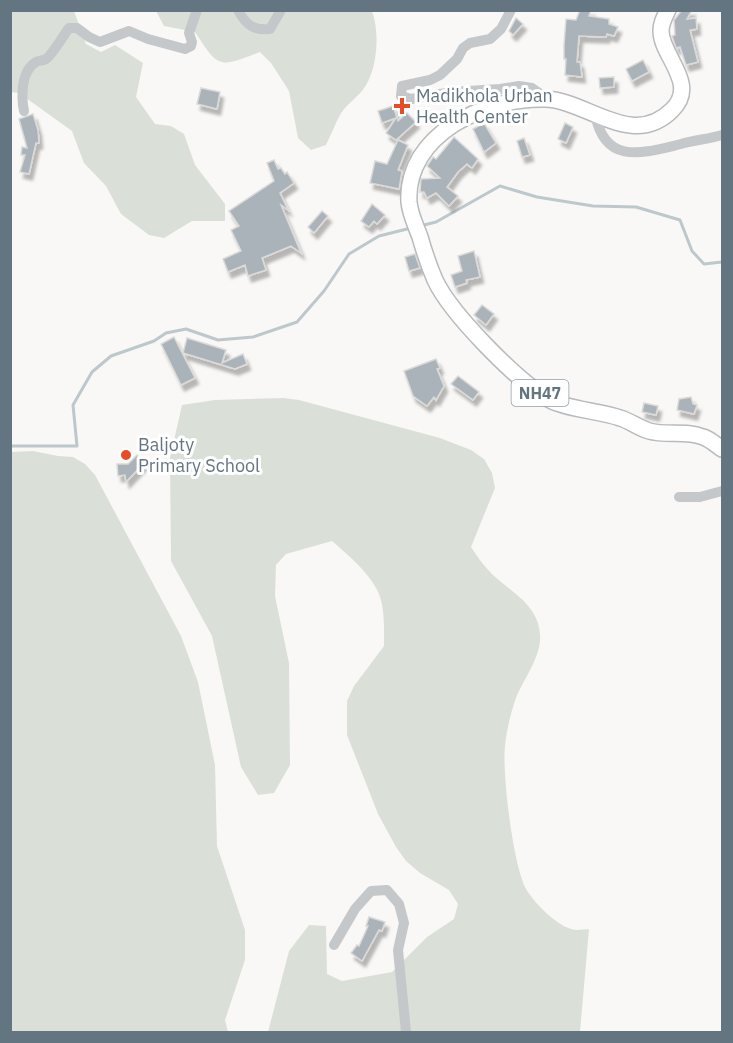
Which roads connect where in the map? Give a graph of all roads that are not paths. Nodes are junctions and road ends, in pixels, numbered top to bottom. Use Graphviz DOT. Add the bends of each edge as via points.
graph roads {
  1 [pos="197,10"];
  2 [pos="238,10"];
  3 [pos="280,10"];
  4 [pos="511,10"];
  5 [pos="668,10"];
  6 [pos="548,99"];
  7 [pos="24,111"];
  8 [pos="595,114"];
  9 [pos="723,135"];
  10 [pos="723,449"];
  11 [pos="723,491"];
  12 [pos="679,497"];
  13 [pos="334,945"];
  14 [pos="406,1032"];
  1 -- 7 [label="street" via="189,33 192,42 185,49 129,31 100,42 77,28 69,28 46,59 37,62 25,77"];
  2 -- 3 [label="street" via="243,20 259,31 270,29"];
  4 -- 6 [label="street" via="501,29 490,39 463,48 440,75 402,86 401,96 411,99 519,86 532,88"];
  5 -- 8 [label="highway, NH47" via="661,34 676,68 681,99 671,112 638,126 621,125"];
  6 -- 8 [label="highway, NH47"];
  6 -- 10 [label="highway, NH47" via="523,100 457,122 437,135 415,169 409,204 436,281 453,308 499,358 551,401 621,418 650,431 702,436"];
  8 -- 9 [label="street" via="598,126 617,150 638,154"];
  11 -- 12 [label="street"];
  13 -- 14 [label="street" via="355,909 372,891 387,890 399,904 404,923 398,950"];
}
